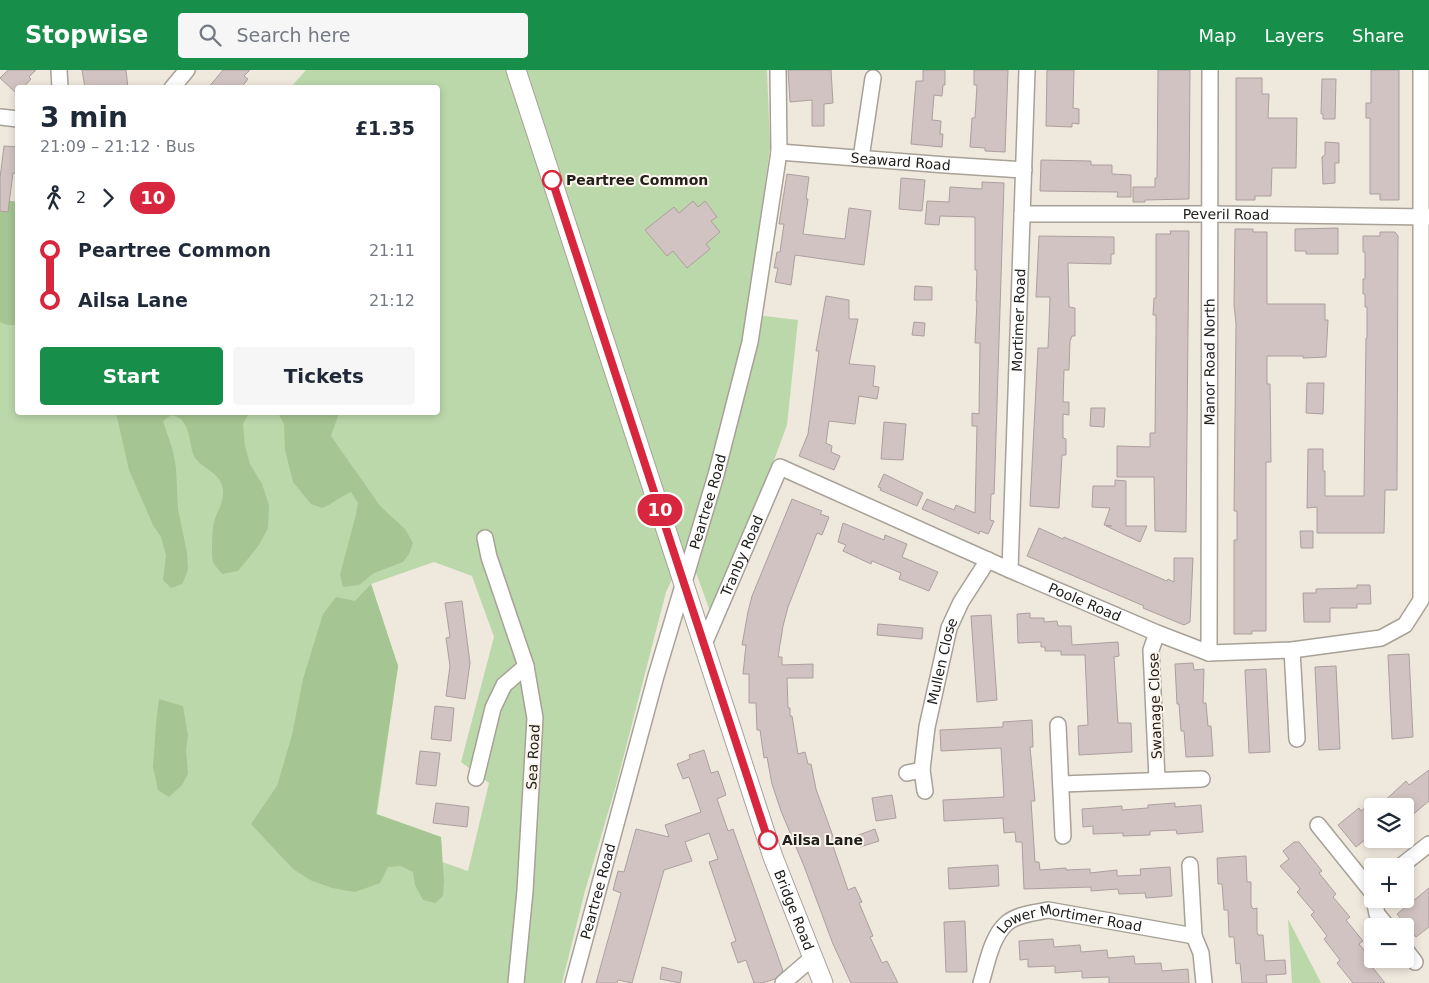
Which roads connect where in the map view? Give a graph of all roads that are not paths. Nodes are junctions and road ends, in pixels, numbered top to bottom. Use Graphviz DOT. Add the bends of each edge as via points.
graph roads {
  1 [pos="59,70"];
  2 [pos="187,70"];
  3 [pos="516,70"];
  4 [pos="778,70"];
  5 [pos="1027,70"];
  6 [pos="1210,70"];
  7 [pos="1420,70"];
  8 [pos="873,78"];
  9 [pos="60,85"];
  10 [pos="174,85"];
  11 [pos="0,117"];
  12 [pos="15,119"];
  13 [pos="779,152"];
  14 [pos="861,158"];
  15 [pos="1024,170"];
  16 [pos="1022,214"];
  17 [pos="1209,214"];
  18 [pos="1424,217"];
  19 [pos="780,467"];
  20 [pos="485,538"];
  21 [pos="988,560"];
  22 [pos="1010,570"];
  23 [pos="684,581"];
  24 [pos="1157,634"];
  25 [pos="704,644"];
  26 [pos="1292,650"];
  27 [pos="1208,653"];
  28 [pos="526,666"];
  29 [pos="1058,725"];
  30 [pos="1297,739"];
  31 [pos="476,778"];
  32 [pos="1157,779"];
  33 [pos="1202,779"];
  34 [pos="1061,784"];
  35 [pos="925,791"];
  36 [pos="1318,825"];
  37 [pos="1063,836"];
  38 [pos="1429,844"];
  39 [pos="1411,858"];
  40 [pos="1190,865"];
  41 [pos="1364,880"];
  42 [pos="1194,936"];
  43 [pos="812,958"];
  44 [pos="516,983"];
  45 [pos="573,983"];
  46 [pos="783,983"];
  47 [pos="824,983"];
  48 [pos="981,983"];
  49 [pos="1204,983"];
  1 -- 9 [label="street"];
  2 -- 10 [label="street"];
  3 -- 23 [label="street, Bridge Road"];
  4 -- 13 [label="street, Peartree Road"];
  5 -- 15 [label="street, Mortimer Road"];
  6 -- 17 [label="street, Manor Road North"];
  7 -- 18 [label="street"];
  8 -- 14 [label="street"];
  11 -- 12 [label="street"];
  13 -- 14 [label="street, Seaward Road"];
  13 -- 23 [label="street, Peartree Road" via="750,342"];
  14 -- 15 [label="street, Seaward Road"];
  15 -- 16 [label="street, Mortimer Road"];
  16 -- 17 [label="street, Peveril Road"];
  16 -- 22 [label="street, Mortimer Road"];
  17 -- 18 [label="street, Peveril Road"];
  17 -- 27 [label="street, Manor Road North"];
  18 -- 26 [label="street, Poole Road" via="1421,600 1405,625 1381,638"];
  19 -- 21 [label="street, Poole Road"];
  19 -- 25 [label="street, Tranby Road"];
  20 -- 28 [label="street, Sea Road"];
  21 -- 22 [label="street, Poole Road"];
  21 -- 35 [label="street, Mullen Close" via="961,602 949,628 915,772"];
  22 -- 24 [label="street, Poole Road"];
  23 -- 25 [label="street, Bridge Road"];
  23 -- 45 [label="street, Peartree Road"];
  24 -- 27 [label="street, Poole Road"];
  24 -- 32 [label="street, Swanage Close" via="1151,650"];
  25 -- 43 [label="street, Bridge Road" via="773,857"];
  26 -- 27 [label="street, Poole Road"];
  26 -- 30 [label="street"];
  28 -- 31 [label="street" via="504,685 493,708"];
  28 -- 44 [label="street, Sea Road" via="535,718 534,755"];
  29 -- 34 [label="street"];
  32 -- 33 [label="street, Swanage Close"];
  32 -- 34 [label="street, Swanage Close"];
  34 -- 37 [label="street"];
  36 -- 41 [label="street"];
  38 -- 39 [label="street"];
  40 -- 42 [label="street"];
  42 -- 48 [label="street, Lower Mortimer Road" via="1048,910 1025,914 1007,923 995,940"];
  42 -- 49 [label="street" via="1201,953"];
  43 -- 46 [label="street"];
  43 -- 47 [label="street, Bridge Road"];
}
